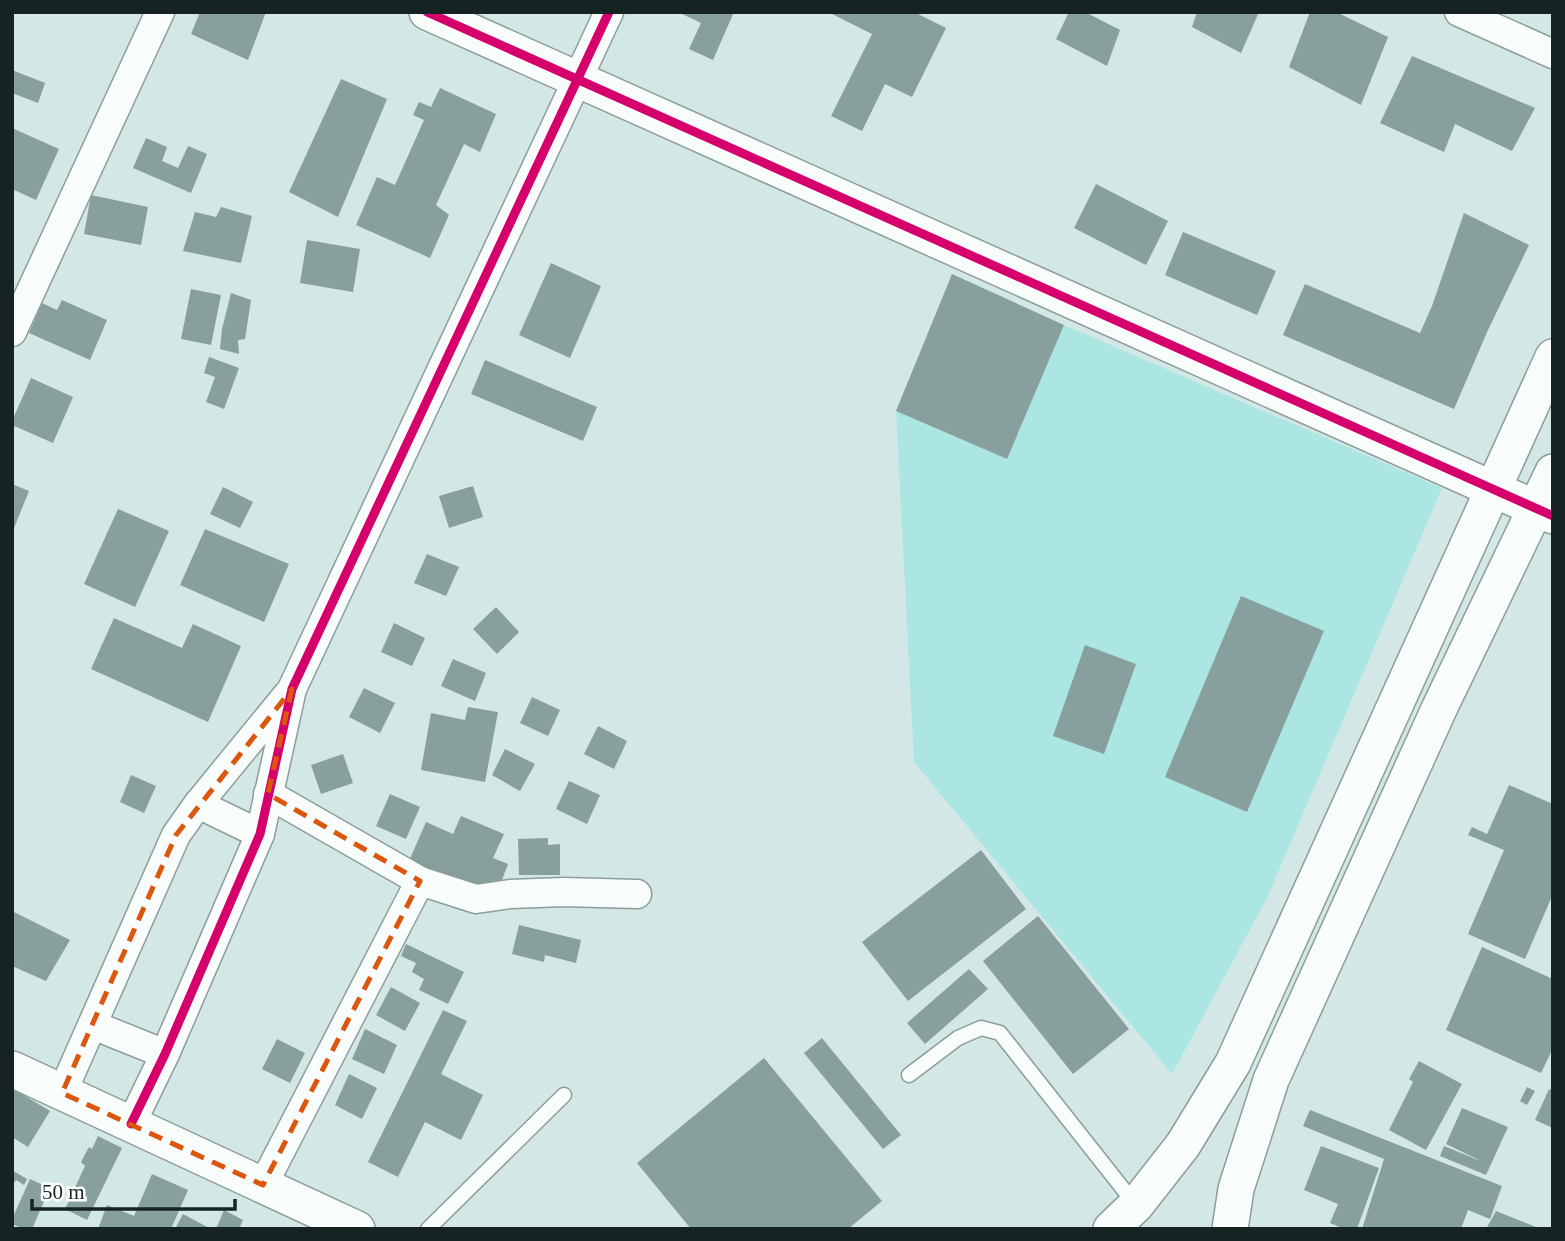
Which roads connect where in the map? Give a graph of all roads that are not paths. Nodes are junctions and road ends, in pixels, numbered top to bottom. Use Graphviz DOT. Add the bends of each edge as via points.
graph roads {
  1 [pos="160,12"];
  2 [pos="427,12"];
  3 [pos="610,12"];
  4 [pos="1459,12"];
  5 [pos="1553,54"];
  6 [pos="578,80"];
  7 [pos="12,332"];
  8 [pos="1553,356"];
  9 [pos="1553,472"];
  10 [pos="1493,489"];
  11 [pos="1544,513"];
  12 [pos="292,689"];
  13 [pos="268,794"];
  14 [pos="198,804"];
  15 [pos="260,834"];
  16 [pos="420,881"];
  17 [pos="637,894"];
  18 [pos="93,1025"];
  19 [pos="165,1054"];
  20 [pos="1233,1063"];
  21 [pos="12,1069"];
  22 [pos="909,1075"];
  23 [pos="1270,1080"];
  24 [pos="62,1093"];
  25 [pos="564,1095"];
  26 [pos="131,1124"];
  27 [pos="263,1185"];
  28 [pos="1136,1205"];
  29 [pos="356,1228"];
  30 [pos="428,1229"];
  31 [pos="1111,1229"];
  32 [pos="1230,1229"];
  1 -- 7 [label="street"];
  2 -- 6 [label="street"];
  3 -- 6 [label="street"];
  4 -- 5 [label="street"];
  6 -- 10 [label="street"];
  6 -- 12 [label="street"];
  8 -- 10 [label="street"];
  9 -- 11 [label="street"];
  10 -- 11 [label="street"];
  10 -- 20 [label="street"];
  11 -- 23 [label="street" via="1433,721"];
  12 -- 13 [label="street"];
  12 -- 14 [label="street"];
  13 -- 15 [label="street"];
  13 -- 16 [label="street"];
  14 -- 15 [label="street"];
  14 -- 18 [label="street" via="176,835"];
  15 -- 19 [label="street"];
  16 -- 17 [label="street" via="476,899 564,892"];
  16 -- 27 [label="street"];
  18 -- 19 [label="street"];
  18 -- 24 [label="street"];
  19 -- 26 [label="street"];
  20 -- 23 [label="street"];
  20 -- 28 [label="street" via="1183,1144"];
  21 -- 24 [label="street"];
  22 -- 28 [label="lane" via="958,1038 981,1027 1000,1033"];
  23 -- 32 [label="street" via="1236,1189"];
  24 -- 26 [label="street"];
  25 -- 30 [label="lane"];
  26 -- 27 [label="street"];
  27 -- 29 [label="street"];
  28 -- 31 [label="street"];
}
